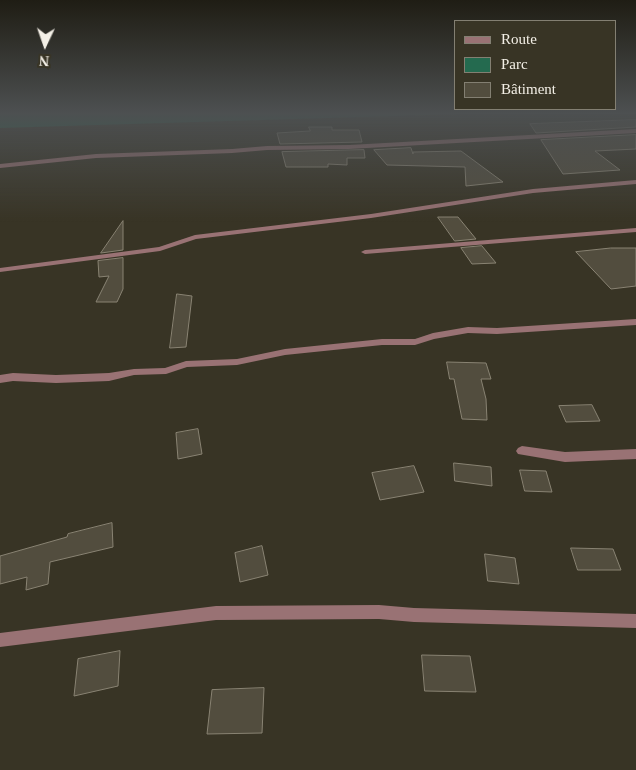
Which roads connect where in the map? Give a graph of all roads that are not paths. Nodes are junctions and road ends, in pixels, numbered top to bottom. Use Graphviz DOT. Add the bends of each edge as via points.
graph roads {
  1 [pos="244,150"];
  2 [pos="0,166"];
  3 [pos="636,182"];
  4 [pos="636,230"];
  5 [pos="365,252"];
  6 [pos="0,270"];
  7 [pos="636,322"];
  8 [pos="0,379"];
  9 [pos="522,451"];
  10 [pos="636,454"];
  11 [pos="636,621"];
  12 [pos="0,640"];
  1 -- 2 [label="street" via="96,156"];
  3 -- 6 [label="street" via="533,191 371,216 195,237 160,249"];
  4 -- 5 [label="street"];
  7 -- 8 [label="street" via="468,330 415,342 382,342 285,352 237,362 186,364 166,371 110,377"];
  9 -- 10 [label="street" via="565,457"];
  11 -- 12 [label="street" via="379,612 216,613"];
}
